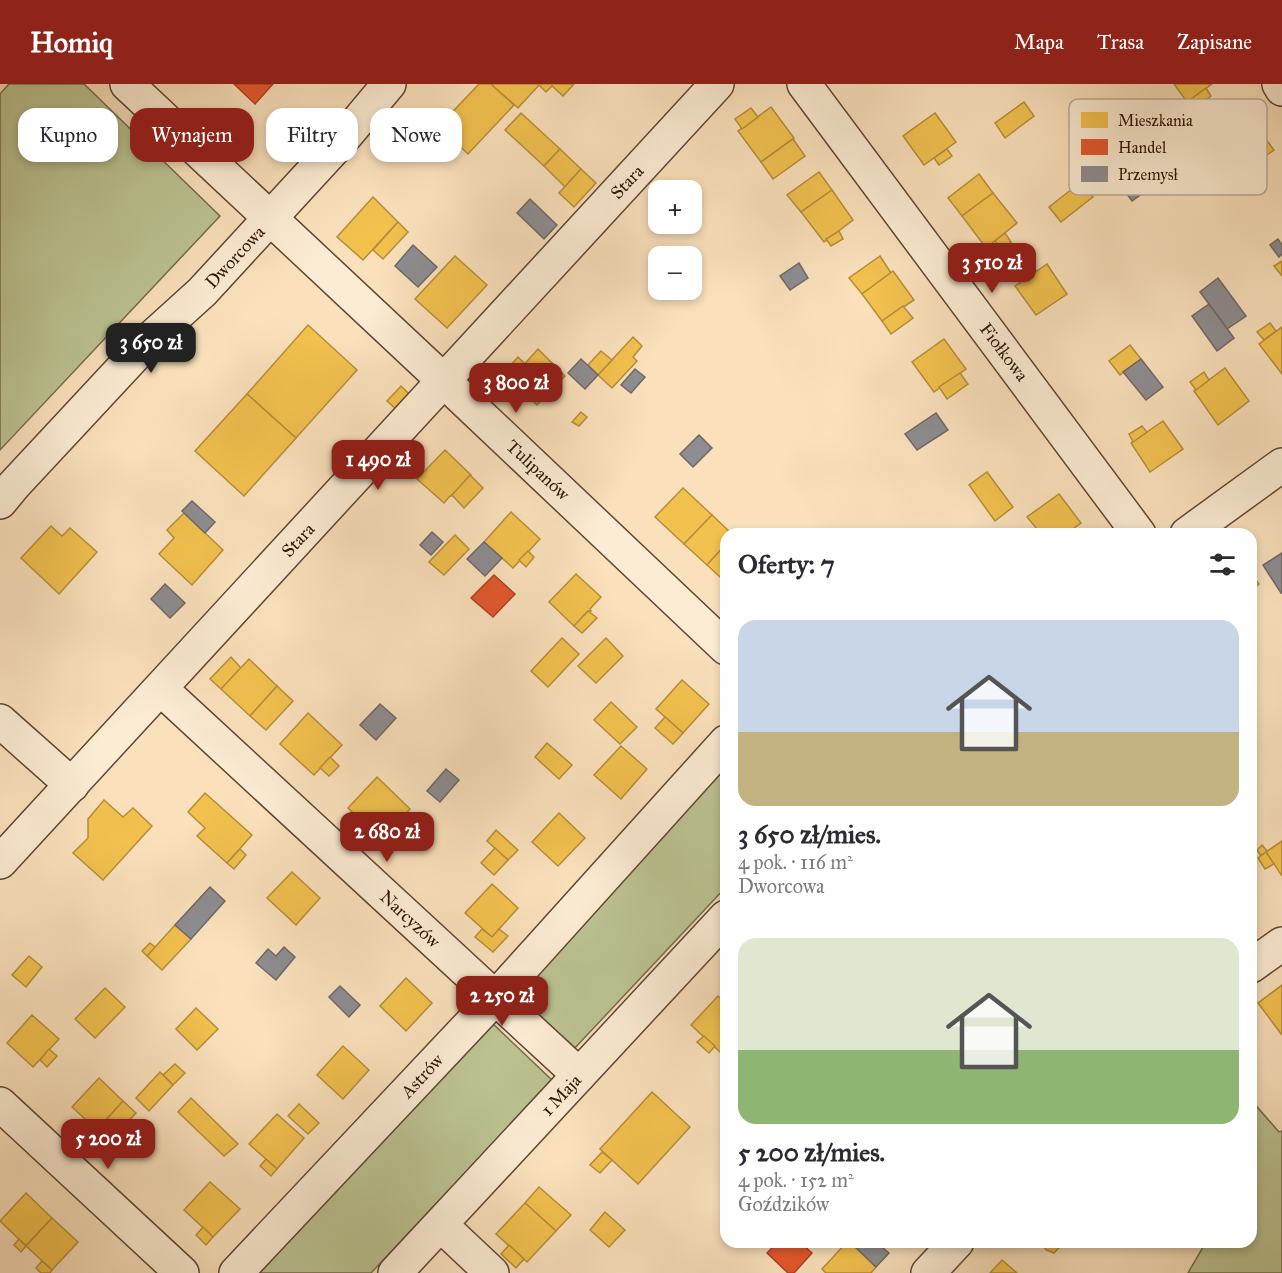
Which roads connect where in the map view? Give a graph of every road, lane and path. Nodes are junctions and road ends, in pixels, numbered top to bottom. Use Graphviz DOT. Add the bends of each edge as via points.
graph roads {
  1 [pos="127,84"];
  2 [pos="389,84"];
  3 [pos="717,84"];
  4 [pos="804,84"];
  5 [pos="1279,84"];
  6 [pos="1282,89"];
  7 [pos="270,219"];
  8 [pos="444,381"];
  9 [pos="1282,465"];
  10 [pos="0,502"];
  11 [pos="1135,528"];
  12 [pos="1195,528"];
  13 [pos="720,642"];
  14 [pos="161,689"];
  15 [pos="0,721"];
  16 [pos="720,749"];
  17 [pos="72,785"];
  18 [pos="0,862"];
  19 [pos="720,931"];
  20 [pos="1282,944"];
  21 [pos="1257,962"];
  22 [pos="495,998"];
  23 [pos="579,1075"];
  24 [pos="0,1104"];
  25 [pos="441,1225"];
  26 [pos="951,1248"];
  27 [pos="182,1273"];
  28 [pos="236,1273"];
  29 [pos="395,1273"];
  30 [pos="492,1273"];
  31 [pos="928,1273"];
  1 -- 7 [label="street, Tulipanów"];
  2 -- 7 [label="street, Dworcowa"];
  3 -- 8 [label="street, Stara"];
  4 -- 11 [label="street, Fiołkowa"];
  5 -- 6 [label="street"];
  7 -- 8 [label="street, Tulipanów"];
  7 -- 10 [label="street, Dworcowa" via="202,292 149,340"];
  8 -- 13 [label="street, Tulipanów"];
  8 -- 14 [label="street, Stara"];
  9 -- 12 [label="street"];
  14 -- 17 [label="street, Stara"];
  14 -- 22 [label="street, Narcyzów"];
  15 -- 17 [label="street"];
  16 -- 22 [label="street, Astrów"];
  17 -- 18 [label="street, Stara"];
  19 -- 23 [label="street, 1 Maja"];
  20 -- 21 [label="street"];
  22 -- 23 [label="street, Narcyzów"];
  22 -- 28 [label="street, Astrów"];
  23 -- 25 [label="street, 1 Maja"];
  24 -- 27 [label="street"];
  25 -- 29 [label="street, 1 Maja"];
  25 -- 30 [label="street"];
  26 -- 31 [label="street"];
}
